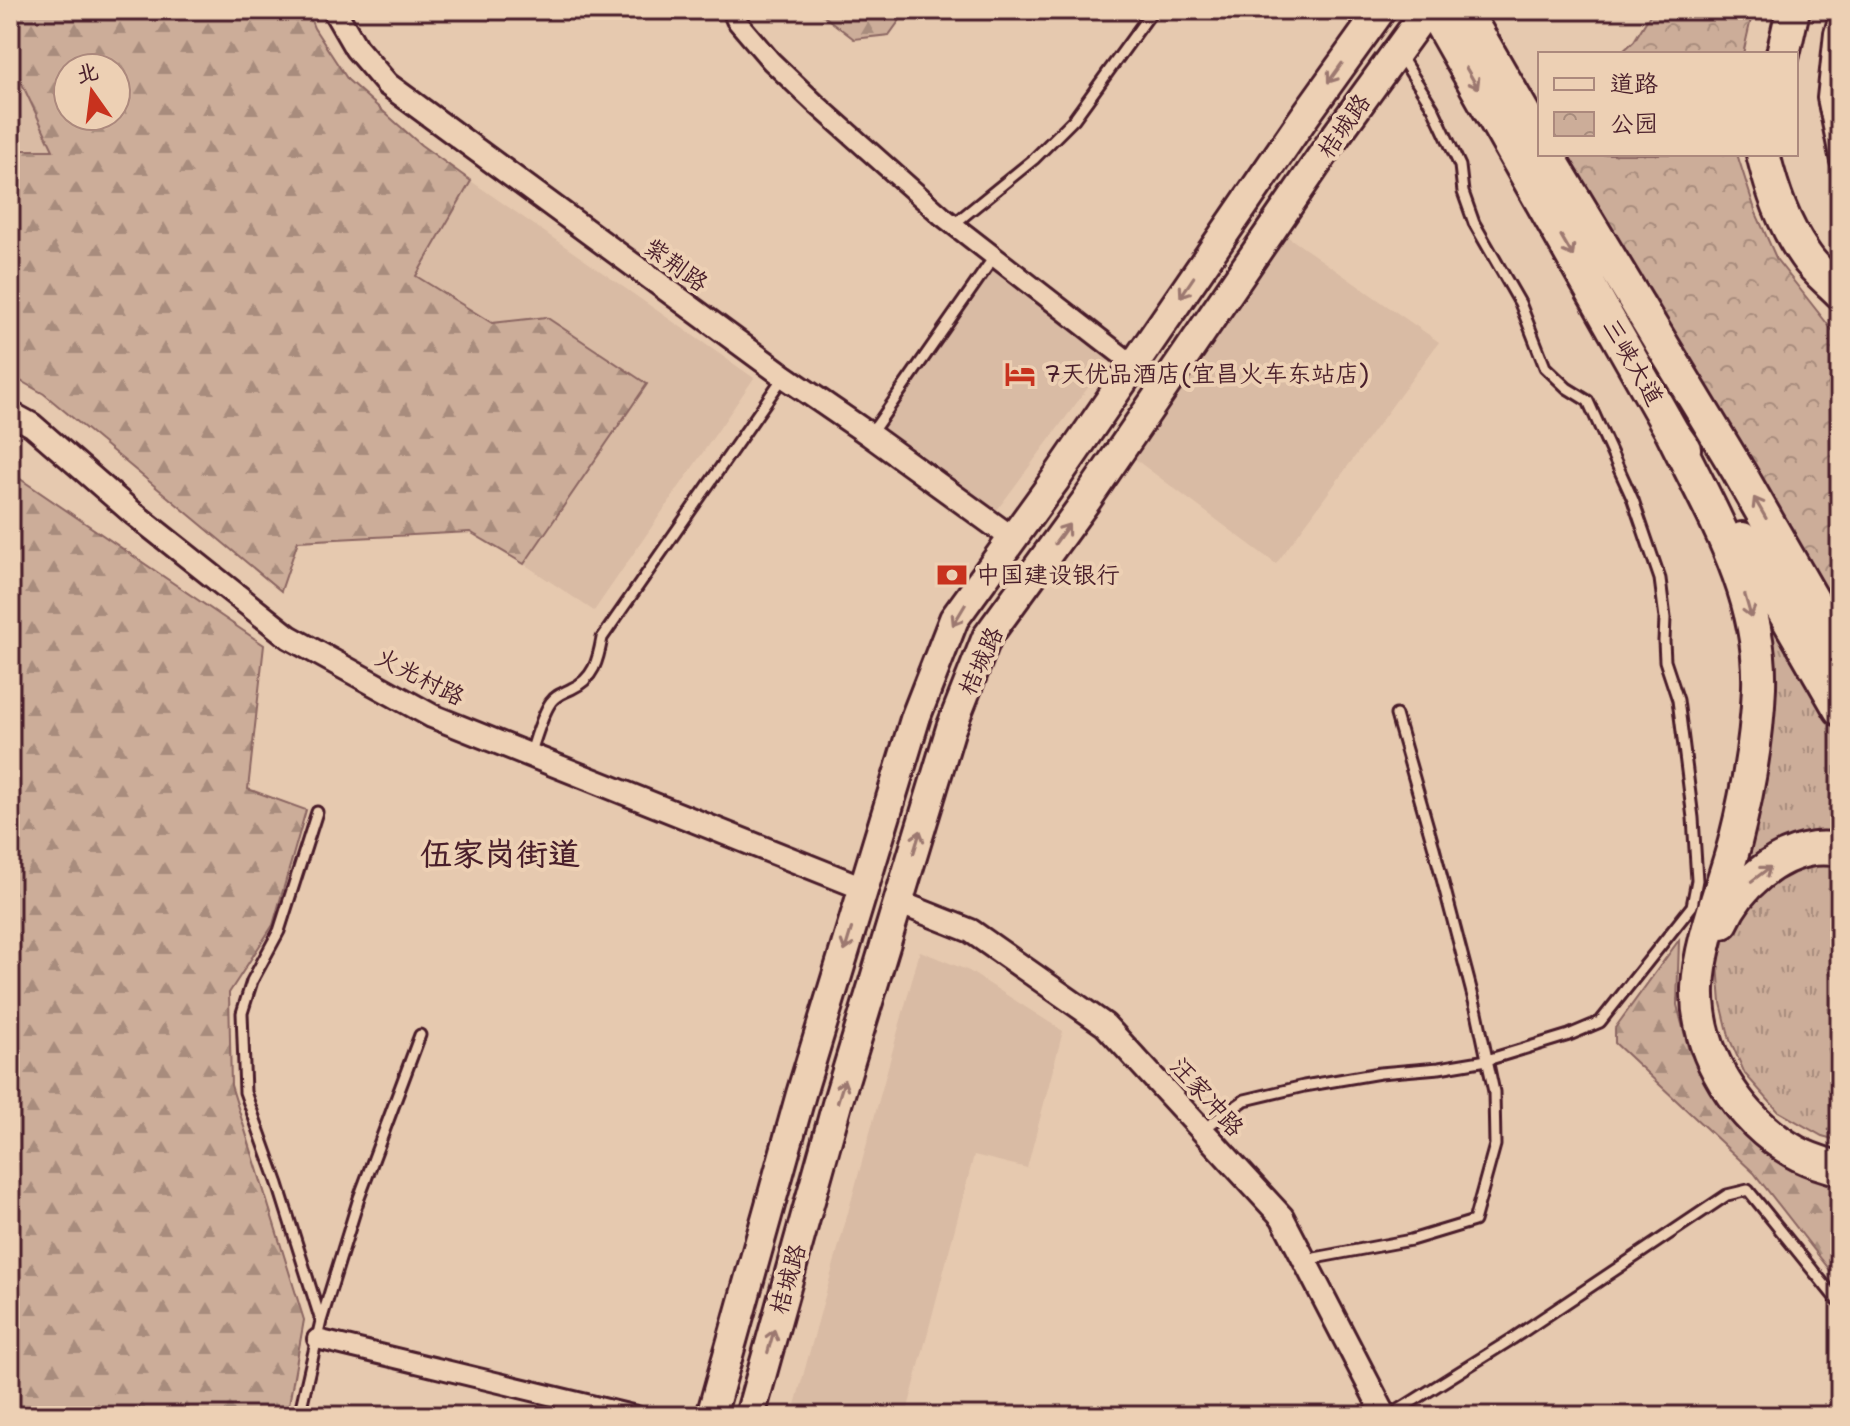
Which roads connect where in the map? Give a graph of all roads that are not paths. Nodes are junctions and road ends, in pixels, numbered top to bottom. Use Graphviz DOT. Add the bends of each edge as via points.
graph roads {
  1 [pos="334,10"];
  2 [pos="732,10"];
  3 [pos="1153,10"];
  4 [pos="1430,10"];
  5 [pos="1464,10"];
  6 [pos="1775,10"];
  7 [pos="1793,10"];
  8 [pos="1840,12"];
  9 [pos="1368,14"];
  10 [pos="1397,51"];
  11 [pos="1765,52"];
  12 [pos="1783,52"];
  13 [pos="1538,152"];
  14 [pos="1538,154"];
  15 [pos="1764,156"];
  16 [pos="1782,156"];
  17 [pos="1541,158"];
  18 [pos="1840,161"];
  19 [pos="954,224"];
  20 [pos="995,256"];
  21 [pos="1806,257"];
  22 [pos="1840,260"];
  23 [pos="1840,292"];
  24 [pos="1840,300"];
  25 [pos="1134,365"];
  26 [pos="784,376"];
  27 [pos="10,413"];
  28 [pos="1672,432"];
  29 [pos="870,435"];
  30 [pos="1012,538"];
  31 [pos="1840,648"];
  32 [pos="1840,709"];
  33 [pos="1396,715"];
  34 [pos="530,755"];
  35 [pos="317,812"];
  36 [pos="1840,849"];
  37 [pos="863,888"];
  38 [pos="898,902"];
  39 [pos="420,1035"];
  40 [pos="1487,1060"];
  41 [pos="1202,1130"];
  42 [pos="1840,1155"];
  43 [pos="1840,1169"];
  44 [pos="1304,1260"];
  45 [pos="1840,1304"];
  46 [pos="319,1330"];
  47 [pos="299,1416"];
  48 [pos="636,1416"];
  49 [pos="711,1416"];
  50 [pos="750,1416"];
  51 [pos="1387,1416"];
  1 -- 26 [label="street, 紫荆路" via="356,48 387,84"];
  2 -- 19 [label="street" via="771,61"];
  3 -- 19 [label="lane" via="1074,119"];
  4 -- 10 [label="main road, 桔城路"];
  4 -- 14 [label="highway, 三峡大道, one-way"];
  5 -- 13 [label="highway, 三峡大道"];
  6 -- 11 [label="highway"];
  7 -- 12 [label="highway"];
  8 -- 18 [label="street" via="1827,98"];
  9 -- 25 [label="main road, 桔城路, one-way" via="1305,116"];
  38 -- 10 [label="main road, 桔城路, one-way" via="951,728 987,637"];
  10 -- 40 [label="lane" via="1433,108 1460,166 1474,223 1520,303 1545,367 1588,401 1633,500 1660,579 1665,661 1678,700 1693,818 1697,880 1692,906 1600,1022"];
  15 -- 21 [label="highway" via="1781,212"];
  16 -- 22 [label="highway" via="1800,207"];
  17 -- 28 [label="highway, 三峡大道, one-way"];
  31 -- 17 [label="highway, 三峡大道, one-way" via="1739,472"];
  19 -- 20 [label="street"];
  20 -- 25 [label="street"];
  20 -- 29 [label="lane"];
  21 -- 23 [label="highway"];
  21 -- 24 [label="highway"];
  25 -- 30 [label="main road, 桔城路"];
  26 -- 29 [label="street, 紫荆路"];
  26 -- 34 [label="lane" via="602,638 596,666 550,703"];
  27 -- 34 [label="street, 火光村路" via="32,425 289,637 432,716"];
  28 -- 32 [label="highway, 三峡大道" via="1721,504"];
  28 -- 43 [label="highway, one-way" via="1738,568 1755,630 1759,685 1747,793 1705,944 1699,1018 1713,1060 1753,1121 1798,1154"];
  29 -- 30 [label="street, 紫荆路"];
  30 -- 37 [label="main road, 桔城路, one-way" via="954,619 916,716"];
  33 -- 40 [label="lane"];
  34 -- 37 [label="street, 火光村路"];
  35 -- 46 [label="lane" via="279,931 252,981 242,1013 245,1092 278,1184"];
  42 -- 36 [label="highway, one-way" via="1786,1131 1759,1109 1735,1076 1710,998 1716,935 1740,891 1781,860 1812,849"];
  37 -- 49 [label="main road, 桔城路, one-way"];
  38 -- 41 [label="street, 汪家冲路" via="971,931 1105,1025"];
  50 -- 38 [label="main road, 桔城路, one-way"];
  39 -- 46 [label="lane" via="359,1198"];
  40 -- 41 [label="lane" via="1380,1073 1245,1100"];
  40 -- 44 [label="lane" via="1495,1145 1474,1221 1411,1240"];
  41 -- 44 [label="street, 汪家冲路" via="1282,1217"];
  44 -- 51 [label="street, 汪家冲路"];
  45 -- 51 [label="lane" via="1748,1190 1727,1195"];
  46 -- 47 [label="lane"];
  46 -- 48 [label="street"];
}
